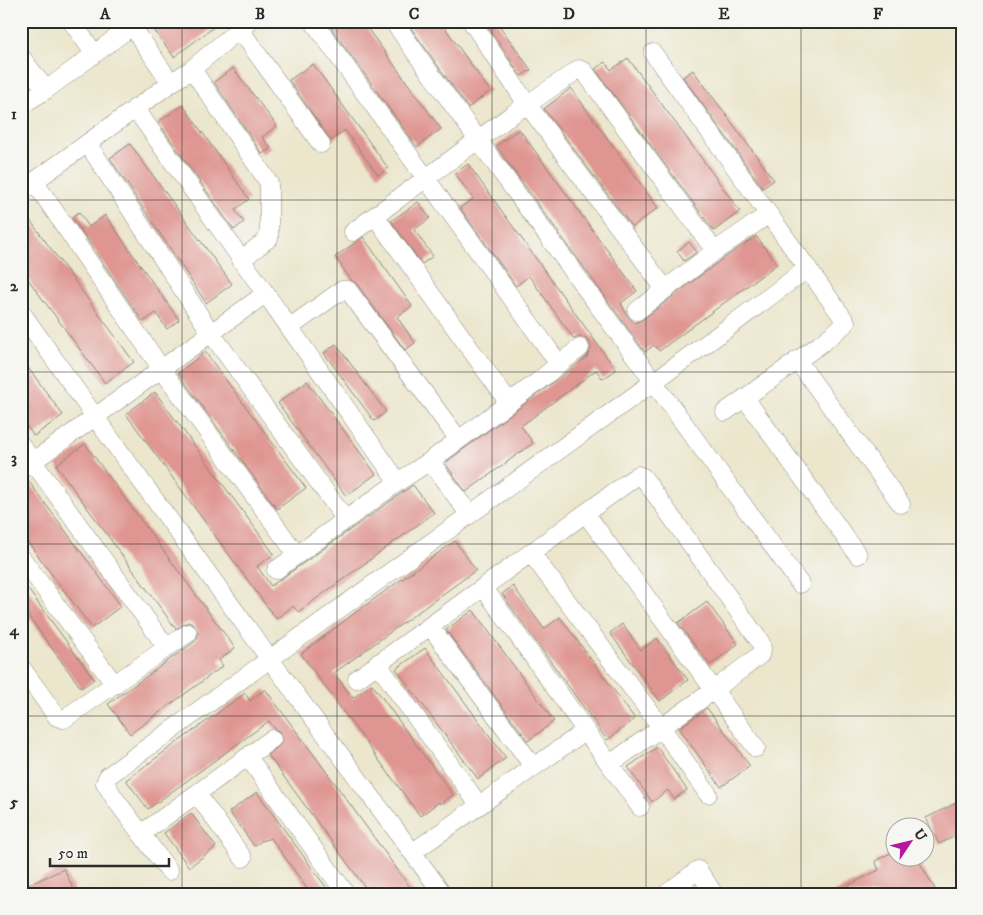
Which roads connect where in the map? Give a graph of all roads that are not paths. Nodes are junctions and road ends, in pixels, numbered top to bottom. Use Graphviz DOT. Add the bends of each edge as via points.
graph roads {
  1 [pos="71,21"];
  2 [pos="313,21"];
  3 [pos="392,21"];
  4 [pos="471,21"];
  5 [pos="135,24"];
  6 [pos="244,25"];
  7 [pos="94,53"];
  8 [pos="653,53"];
  9 [pos="21,57"];
  10 [pos="192,68"];
  11 [pos="171,83"];
  12 [pos="46,90"];
  13 [pos="527,104"];
  14 [pos="21,105"];
  15 [pos="135,108"];
  16 [pos="477,141"];
  17 [pos="88,144"];
  18 [pos="321,144"];
  19 [pos="426,178"];
  20 [pos="28,186"];
  21 [pos="769,214"];
  22 [pos="375,216"];
  23 [pos="353,232"];
  24 [pos="714,251"];
  25 [pos="241,260"];
  26 [pos="808,268"];
  27 [pos="665,289"];
  28 [pos="265,294"];
  29 [pos="637,311"];
  30 [pos="21,312"];
  31 [pos="288,328"];
  32 [pos="211,333"];
  33 [pos="580,348"];
  34 [pos="797,360"];
  35 [pos="559,364"];
  36 [pos="161,368"];
  37 [pos="654,381"];
  38 [pos="745,398"];
  39 [pos="509,403"];
  40 [pos="725,412"];
  41 [pos="95,417"];
  42 [pos="459,440"];
  43 [pos="21,445"];
  44 [pos="430,461"];
  45 [pos="27,465"];
  46 [pos="398,482"];
  47 [pos="901,504"];
  48 [pos="470,514"];
  49 [pos="586,514"];
  50 [pos="346,520"];
  51 [pos="531,553"];
  52 [pos="858,554"];
  53 [pos="297,555"];
  54 [pos="21,557"];
  55 [pos="276,570"];
  56 [pos="800,584"];
  57 [pos="484,588"];
  58 [pos="430,626"];
  59 [pos="188,633"];
  60 [pos="167,648"];
  61 [pos="269,658"];
  62 [pos="378,663"];
  63 [pos="21,667"];
  64 [pos="356,679"];
  65 [pos="116,685"];
  66 [pos="714,690"];
  67 [pos="661,727"];
  68 [pos="585,731"];
  69 [pos="272,739"];
  70 [pos="756,748"];
  71 [pos="248,757"];
  72 [pos="610,764"];
  73 [pos="533,766"];
  74 [pos="197,794"];
  75 [pos="708,794"];
  76 [pos="479,805"];
  77 [pos="640,807"];
  78 [pos="141,834"];
  79 [pos="413,852"];
  80 [pos="243,858"];
  81 [pos="169,871"];
  82 [pos="346,894"];
  83 [pos="443,894"];
  84 [pos="666,894"];
  85 [pos="714,894"];
  1 -- 7 [label="street"];
  2 -- 19 [label="street"];
  3 -- 16 [label="street"];
  4 -- 13 [label="street"];
  5 -- 7 [label="street"];
  5 -- 11 [label="street"];
  6 -- 10 [label="street"];
  6 -- 18 [label="street"];
  7 -- 12 [label="street"];
  8 -- 21 [label="street"];
  9 -- 12 [label="street"];
  10 -- 11 [label="street"];
  10 -- 25 [label="street" via="269,183 269,238"];
  11 -- 15 [label="street"];
  12 -- 14 [label="street"];
  13 -- 16 [label="street"];
  13 -- 24 [label="street" via="576,70 584,71"];
  13 -- 27 [label="street"];
  15 -- 17 [label="street"];
  15 -- 25 [label="street"];
  16 -- 19 [label="street"];
  16 -- 37 [label="street"];
  17 -- 20 [label="street"];
  17 -- 32 [label="street"];
  19 -- 22 [label="street"];
  19 -- 35 [label="street"];
  20 -- 36 [label="street"];
  21 -- 24 [label="street"];
  21 -- 26 [label="street"];
  22 -- 23 [label="street"];
  22 -- 39 [label="street"];
  24 -- 27 [label="street"];
  25 -- 28 [label="street"];
  26 -- 34 [label="street" via="846,322"];
  26 -- 37 [label="street"];
  27 -- 29 [label="street"];
  28 -- 31 [label="street"];
  28 -- 32 [label="street"];
  30 -- 41 [label="street"];
  31 -- 42 [label="street" via="342,290 348,290"];
  31 -- 46 [label="street"];
  32 -- 36 [label="street"];
  32 -- 50 [label="street"];
  33 -- 35 [label="street"];
  34 -- 38 [label="street"];
  34 -- 47 [label="street"];
  35 -- 39 [label="street"];
  36 -- 41 [label="street"];
  36 -- 53 [label="street"];
  37 -- 48 [label="street"];
  37 -- 56 [label="street"];
  38 -- 40 [label="street"];
  38 -- 52 [label="street"];
  39 -- 42 [label="street"];
  41 -- 45 [label="street"];
  41 -- 61 [label="street"];
  42 -- 44 [label="street"];
  43 -- 45 [label="street"];
  44 -- 46 [label="street"];
  44 -- 48 [label="street"];
  45 -- 60 [label="street"];
  46 -- 50 [label="street"];
  48 -- 61 [label="street"];
  49 -- 51 [label="street"];
  49 -- 66 [label="street"];
  49 -- 66 [label="street" via="638,475 647,482 762,646 760,655"];
  50 -- 53 [label="street"];
  51 -- 57 [label="street"];
  51 -- 67 [label="street"];
  53 -- 55 [label="street"];
  54 -- 65 [label="street"];
  57 -- 58 [label="street"];
  57 -- 68 [label="street"];
  58 -- 62 [label="street"];
  58 -- 73 [label="street"];
  59 -- 60 [label="street"];
  60 -- 65 [label="street"];
  61 -- 78 [label="street" via="108,776 109,790"];
  61 -- 79 [label="street"];
  62 -- 64 [label="street"];
  62 -- 76 [label="street"];
  63 -- 65 [label="street" via="62,720"];
  66 -- 67 [label="street"];
  66 -- 70 [label="street"];
  67 -- 72 [label="street"];
  67 -- 75 [label="street"];
  68 -- 72 [label="street"];
  68 -- 73 [label="street"];
  69 -- 71 [label="street"];
  71 -- 74 [label="street"];
  71 -- 82 [label="street"];
  72 -- 77 [label="street"];
  73 -- 76 [label="street"];
  74 -- 78 [label="street"];
  74 -- 80 [label="street"];
  76 -- 79 [label="street"];
  78 -- 81 [label="street"];
  79 -- 83 [label="street"];
  84 -- 85 [label="street" via="698,870"];
}
